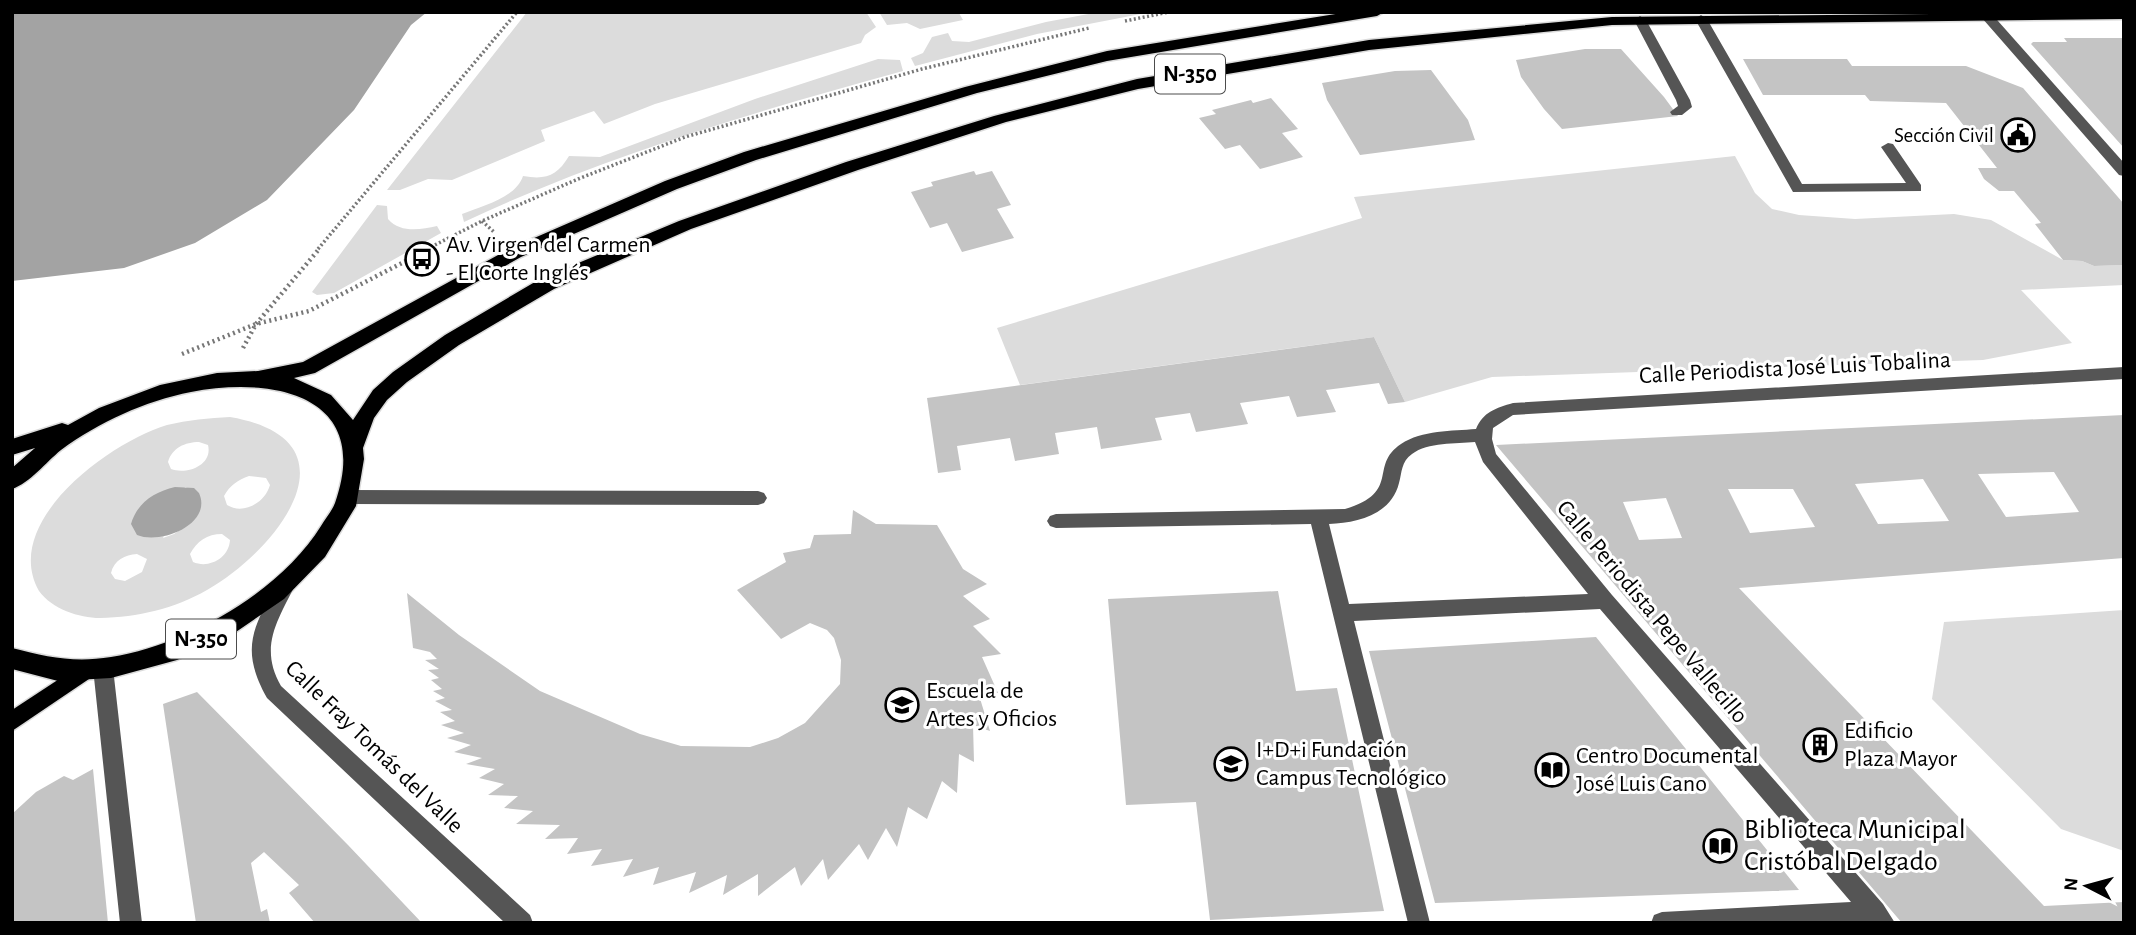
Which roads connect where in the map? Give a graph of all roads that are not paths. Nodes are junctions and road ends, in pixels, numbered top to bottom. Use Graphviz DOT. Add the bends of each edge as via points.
graph roads {
  1 [pos="1377,12"];
  2 [pos="1986,15"];
  3 [pos="2124,15"];
  4 [pos="1701,19"];
  5 [pos="1640,20"];
  6 [pos="1677,112"];
  7 [pos="1888,147"];
  8 [pos="2124,172"];
  9 [pos="2124,373"];
  10 [pos="260,379"];
  11 [pos="87,423"];
  12 [pos="1482,435"];
  13 [pos="354,446"];
  14 [pos="12,447"];
  15 [pos="12,481"];
  16 [pos="349,498"];
  17 [pos="758,498"];
  18 [pos="1318,516"];
  19 [pos="1056,522"];
  20 [pos="287,583"];
  21 [pos="1605,601"];
  22 [pos="1342,613"];
  23 [pos="12,658"];
  24 [pos="93,671"];
  25 [pos="12,722"];
  26 [pos="1880,917"];
  27 [pos="131,923"];
  28 [pos="522,923"];
  29 [pos="1419,923"];
  30 [pos="1662,923"];
  1 -- 10 [label="highway, N-350" via="1107,56 971,90 750,156 515,253 308,368"];
  2 -- 3 [label="highway, N-350"];
  2 -- 4 [label="highway, N-350"];
  2 -- 8 [label="street"];
  4 -- 5 [label="highway, N-350"];
  4 -- 7 [label="street" via="1798,189 1916,188"];
  5 -- 6 [label="street" via="1683,100 1685,107"];
  5 -- 13 [label="highway, N-350" via="1368,45 1232,66 1137,84 1000,119 852,166 685,225 547,284 400,377 365,415"];
  9 -- 12 [label="street, Calle Periodista José Luis Tobalina" via="1513,409 1491,417"];
  10 -- 11 [label="highway, N-350" via="227,379 158,392"];
  10 -- 13 [label="highway, N-350" via="313,393 346,425"];
  11 -- 14 [label="highway, N-350"];
  11 -- 15 [label="highway, N-350"];
  12 -- 18 [label="street" via="1413,445 1396,459 1388,493 1378,505 1345,516"];
  12 -- 21 [label="street, Calle Periodista Pepe Vallecillo" via="1489,457"];
  13 -- 16 [label="highway, N-350"];
  16 -- 17 [label="street"];
  16 -- 20 [label="highway, N-350" via="336,526"];
  18 -- 19 [label="street"];
  18 -- 22 [label="street"];
  20 -- 24 [label="highway, N-350" via="216,632 175,650"];
  20 -- 28 [label="street, Calle Fray Tomás del Valle" via="262,637 258,657 262,676"];
  21 -- 22 [label="street"];
  21 -- 26 [label="street, Calle Periodista Pepe Vallecillo"];
  22 -- 29 [label="street"];
  23 -- 24 [label="highway, N-350" via="51,671"];
  24 -- 25 [label="main road"];
  24 -- 27 [label="street"];
  26 -- 30 [label="street, Calle Periodista Pepe Vallecillo"];
}
